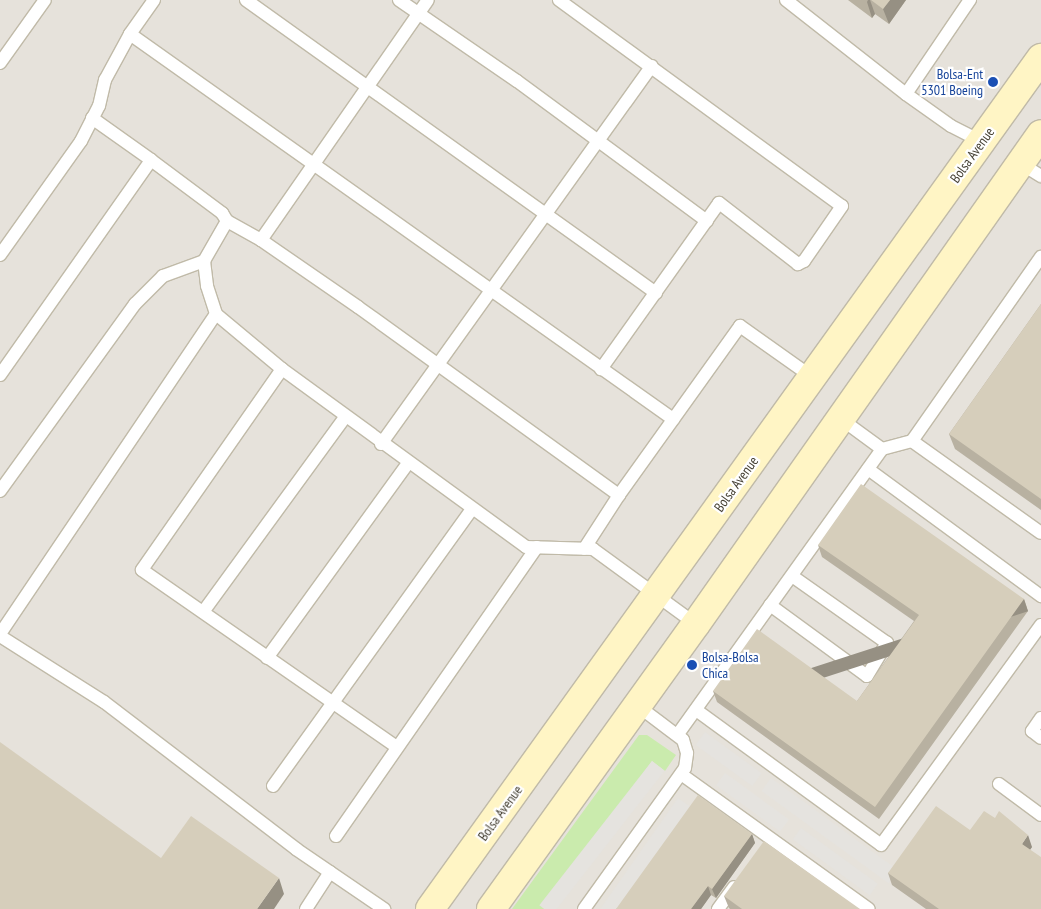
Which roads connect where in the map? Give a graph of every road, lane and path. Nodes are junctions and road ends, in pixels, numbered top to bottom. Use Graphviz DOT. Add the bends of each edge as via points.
graph roads {
  1 [pos="46,0"];
  2 [pos="154,0"];
  3 [pos="246,0"];
  4 [pos="399,0"];
  5 [pos="428,0"];
  6 [pos="560,0"];
  7 [pos="786,0"];
  8 [pos="970,0"];
  9 [pos="418,14"];
  10 [pos="130,34"];
  11 [pos="1041,58"];
  12 [pos="0,63"];
  13 [pos="652,66"];
  14 [pos="369,88"];
  15 [pos="906,94"];
  16 [pos="92,118"];
  17 [pos="1041,134"];
  18 [pos="599,140"];
  19 [pos="982,142"];
  20 [pos="151,160"];
  21 [pos="315,164"];
  22 [pos="1031,170"];
  23 [pos="546,217"];
  24 [pos="707,220"];
  25 [pos="227,221"];
  26 [pos="261,240"];
  27 [pos="0,255"];
  28 [pos="1041,257"];
  29 [pos="204,261"];
  30 [pos="491,291"];
  31 [pos="656,293"];
  32 [pos="216,314"];
  33 [pos="440,366"];
  34 [pos="282,369"];
  35 [pos="601,369"];
  36 [pos="0,375"];
  37 [pos="812,378"];
  38 [pos="345,417"];
  39 [pos="673,419"];
  40 [pos="841,419"];
  41 [pos="912,441"];
  42 [pos="381,444"];
  43 [pos="882,448"];
  44 [pos="408,463"];
  45 [pos="868,469"];
  46 [pos="0,491"];
  47 [pos="618,495"];
  48 [pos="472,509"];
  49 [pos="1041,533"];
  50 [pos="537,547"];
  51 [pos="584,549"];
  52 [pos="792,576"];
  53 [pos="656,595"];
  54 [pos="1041,596"];
  55 [pos="770,605"];
  56 [pos="203,612"];
  57 [pos="696,624"];
  58 [pos="1041,625"];
  59 [pos="0,635"];
  60 [pos="267,658"];
  61 [pos="332,704"];
  62 [pos="638,706"];
  63 [pos="696,710"];
  64 [pos="1041,718"];
  65 [pos="678,734"];
  66 [pos="1041,738"];
  67 [pos="397,747"];
  68 [pos="681,774"];
  69 [pos="999,784"];
  70 [pos="273,786"];
  71 [pos="1041,815"];
  72 [pos="336,836"];
  73 [pos="330,872"];
  74 [pos="741,877"];
  75 [pos="306,909"];
  76 [pos="384,909"];
  77 [pos="430,909"];
  78 [pos="491,909"];
  79 [pos="584,909"];
  80 [pos="718,909"];
  81 [pos="869,909"];
  1 -- 12 [label="lane"];
  2 -- 10 [label="lane"];
  3 -- 14 [label="lane"];
  4 -- 9 [label="lane"];
  5 -- 9 [label="lane"];
  6 -- 13 [label="lane"];
  7 -- 15 [label="lane"];
  8 -- 15 [label="lane"];
  9 -- 14 [label="lane"];
  9 -- 18 [label="lane"];
  10 -- 16 [label="lane" via="105,80"];
  10 -- 21 [label="lane"];
  11 -- 19 [label="main road, Bolsa Avenue"];
  13 -- 18 [label="lane"];
  13 -- 24 [label="lane" via="838,202 842,209 804,261 798,264 723,203 719,203"];
  14 -- 21 [label="lane"];
  14 -- 23 [label="lane"];
  15 -- 19 [label="lane" via="951,126"];
  16 -- 20 [label="lane"];
  16 -- 27 [label="lane" via="81,141"];
  17 -- 22 [label="main road"];
  18 -- 23 [label="lane"];
  18 -- 24 [label="lane"];
  19 -- 22 [label="main road"];
  19 -- 37 [label="main road, Bolsa Avenue"];
  20 -- 25 [label="lane" via="222,213"];
  20 -- 36 [label="lane"];
  21 -- 26 [label="lane"];
  21 -- 30 [label="lane"];
  22 -- 40 [label="main road"];
  23 -- 30 [label="lane"];
  23 -- 31 [label="lane"];
  24 -- 31 [label="lane"];
  25 -- 26 [label="lane"];
  25 -- 29 [label="lane"];
  26 -- 33 [label="lane"];
  28 -- 41 [label="lane"];
  29 -- 32 [label="lane" via="207,286"];
  29 -- 46 [label="lane" via="163,276 135,304"];
  30 -- 33 [label="lane"];
  30 -- 35 [label="lane"];
  31 -- 35 [label="lane"];
  32 -- 34 [label="lane"];
  32 -- 59 [label="lane"];
  33 -- 42 [label="lane"];
  33 -- 47 [label="lane"];
  34 -- 38 [label="lane"];
  34 -- 56 [label="lane" via="142,570"];
  35 -- 39 [label="lane"];
  37 -- 39 [label="lane" via="740,326"];
  37 -- 53 [label="main road, Bolsa Avenue"];
  38 -- 42 [label="lane"];
  38 -- 56 [label="lane"];
  39 -- 47 [label="lane"];
  40 -- 43 [label="lane"];
  40 -- 57 [label="main road"];
  41 -- 43 [label="lane"];
  41 -- 49 [label="lane"];
  42 -- 44 [label="lane"];
  43 -- 45 [label="lane"];
  44 -- 48 [label="lane"];
  44 -- 60 [label="lane"];
  45 -- 52 [label="lane"];
  45 -- 54 [label="lane"];
  47 -- 51 [label="lane"];
  48 -- 50 [label="lane" via="526,547"];
  48 -- 61 [label="lane"];
  50 -- 51 [label="lane"];
  50 -- 67 [label="lane"];
  51 -- 53 [label="lane" via="593,550"];
  52 -- 55 [label="lane"];
  52 -- 55 [label="lane" via="887,644 867,676"];
  53 -- 57 [label="lane"];
  53 -- 77 [label="main road, Bolsa Avenue"];
  55 -- 63 [label="lane"];
  56 -- 60 [label="lane"];
  57 -- 62 [label="main road"];
  58 -- 63 [label="lane" via="881,845"];
  59 -- 73 [label="lane" via="104,702"];
  60 -- 61 [label="lane"];
  61 -- 67 [label="lane"];
  61 -- 70 [label="lane"];
  62 -- 65 [label="lane"];
  62 -- 78 [label="main road"];
  63 -- 65 [label="lane"];
  64 -- 66 [label="lane" via="1032,731"];
  65 -- 68 [label="lane" via="687,753"];
  67 -- 72 [label="lane"];
  68 -- 79 [label="lane"];
  68 -- 81 [label="lane" via="767,841"];
  69 -- 71 [label="lane"];
  73 -- 75 [label="lane"];
  73 -- 76 [label="lane"];
  74 -- 80 [label="lane"];
}
